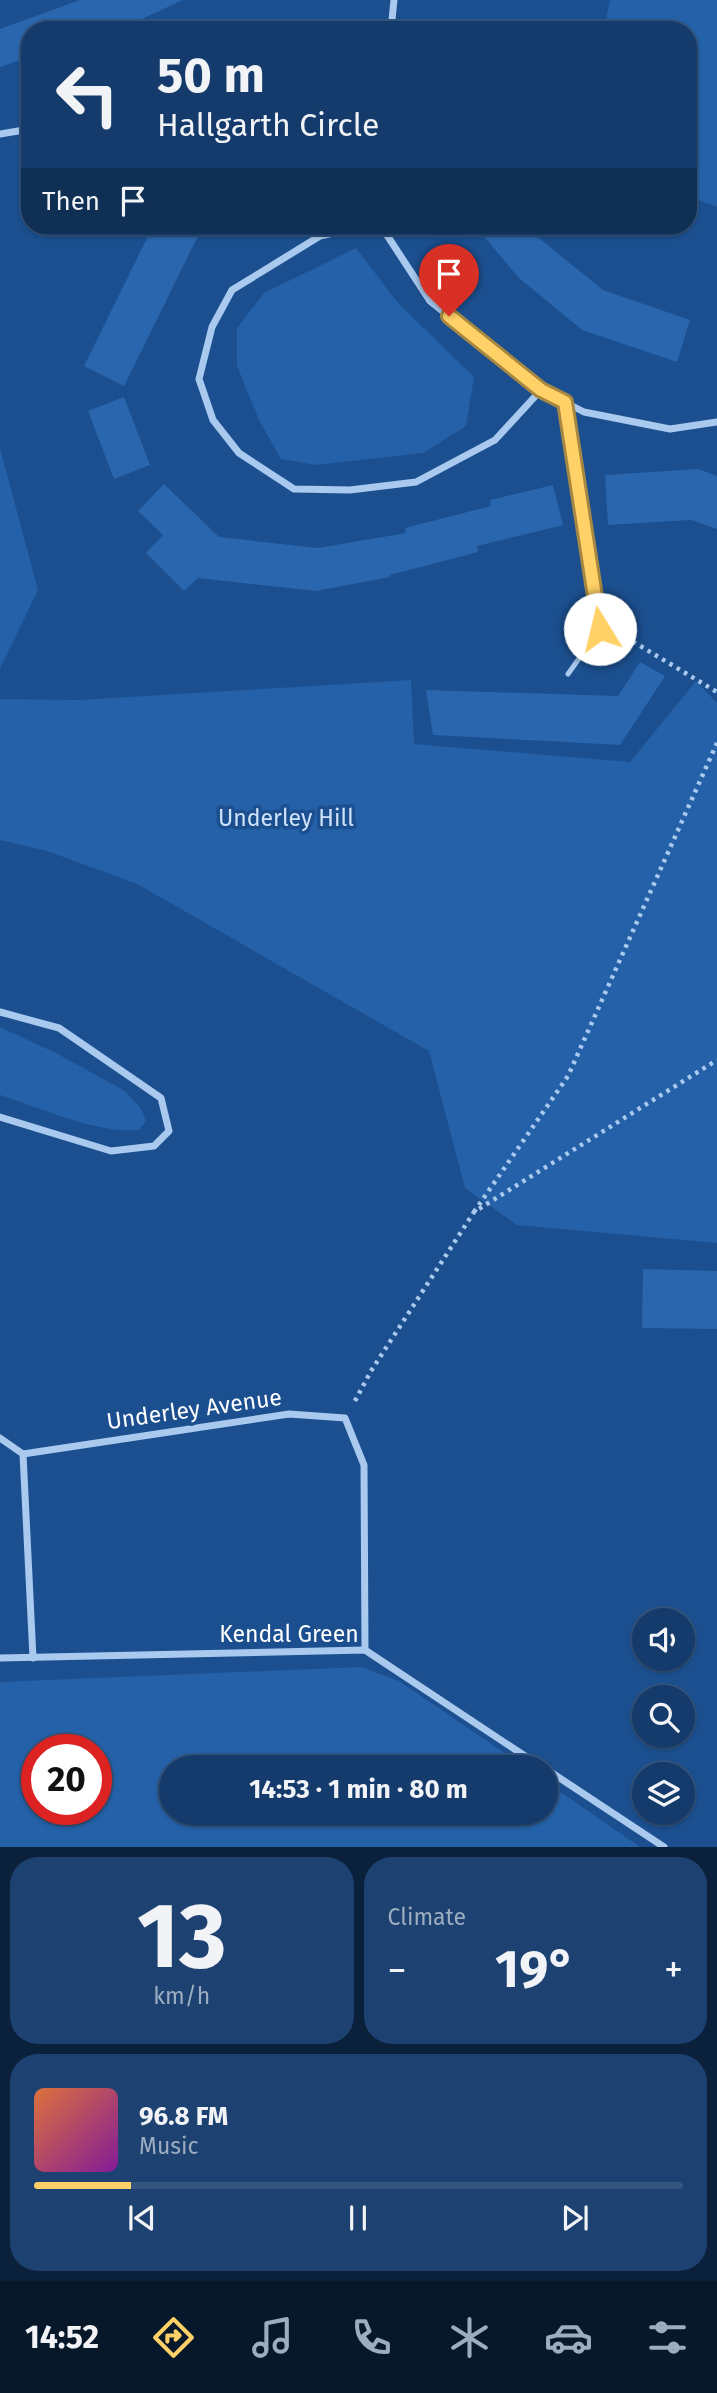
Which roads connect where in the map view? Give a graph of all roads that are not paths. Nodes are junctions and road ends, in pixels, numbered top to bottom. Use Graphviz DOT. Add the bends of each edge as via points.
graph roads {
  1 [pos="394,0"];
  2 [pos="393,21"];
  3 [pos="21,130"];
  4 [pos="0,134"];
  5 [pos="324,235"];
  6 [pos="387,235"];
  7 [pos="541,390"];
  8 [pos="565,402"];
  9 [pos="717,422"];
  10 [pos="568,674"];
  11 [pos="0,1012"];
  12 [pos="0,1118"];
  13 [pos="0,1438"];
  14 [pos="23,1454"];
  15 [pos="365,1650"];
  16 [pos="0,1658"];
  17 [pos="33,1658"];
  18 [pos="525,1755"];
  19 [pos="558,1777"];
  20 [pos="664,1847"];
  1 -- 2 [label="street"];
  3 -- 4 [label="street"];
  5 -- 7 [label="street" via="232,290 212,327 199,379 213,420 239,453 294,489 350,490 416,482 495,440"];
  6 -- 7 [label="street" via="430,301"];
  7 -- 8 [label="street"];
  8 -- 9 [label="street" via="584,412 670,429"];
  8 -- 10 [label="lane" via="600,629"];
  11 -- 12 [label="street" via="59,1028 161,1098 169,1131 154,1146 111,1151"];
  13 -- 14 [label="street"];
  14 -- 15 [label="street, Underley Avenue" via="289,1414 345,1418 364,1465"];
  14 -- 17 [label="street"];
  15 -- 17 [label="street, Kendal Green"];
  15 -- 18 [label="street, Kendal Green"];
  16 -- 17 [label="street, Kendal Green"];
  19 -- 20 [label="street, Kendal Green"];
}
